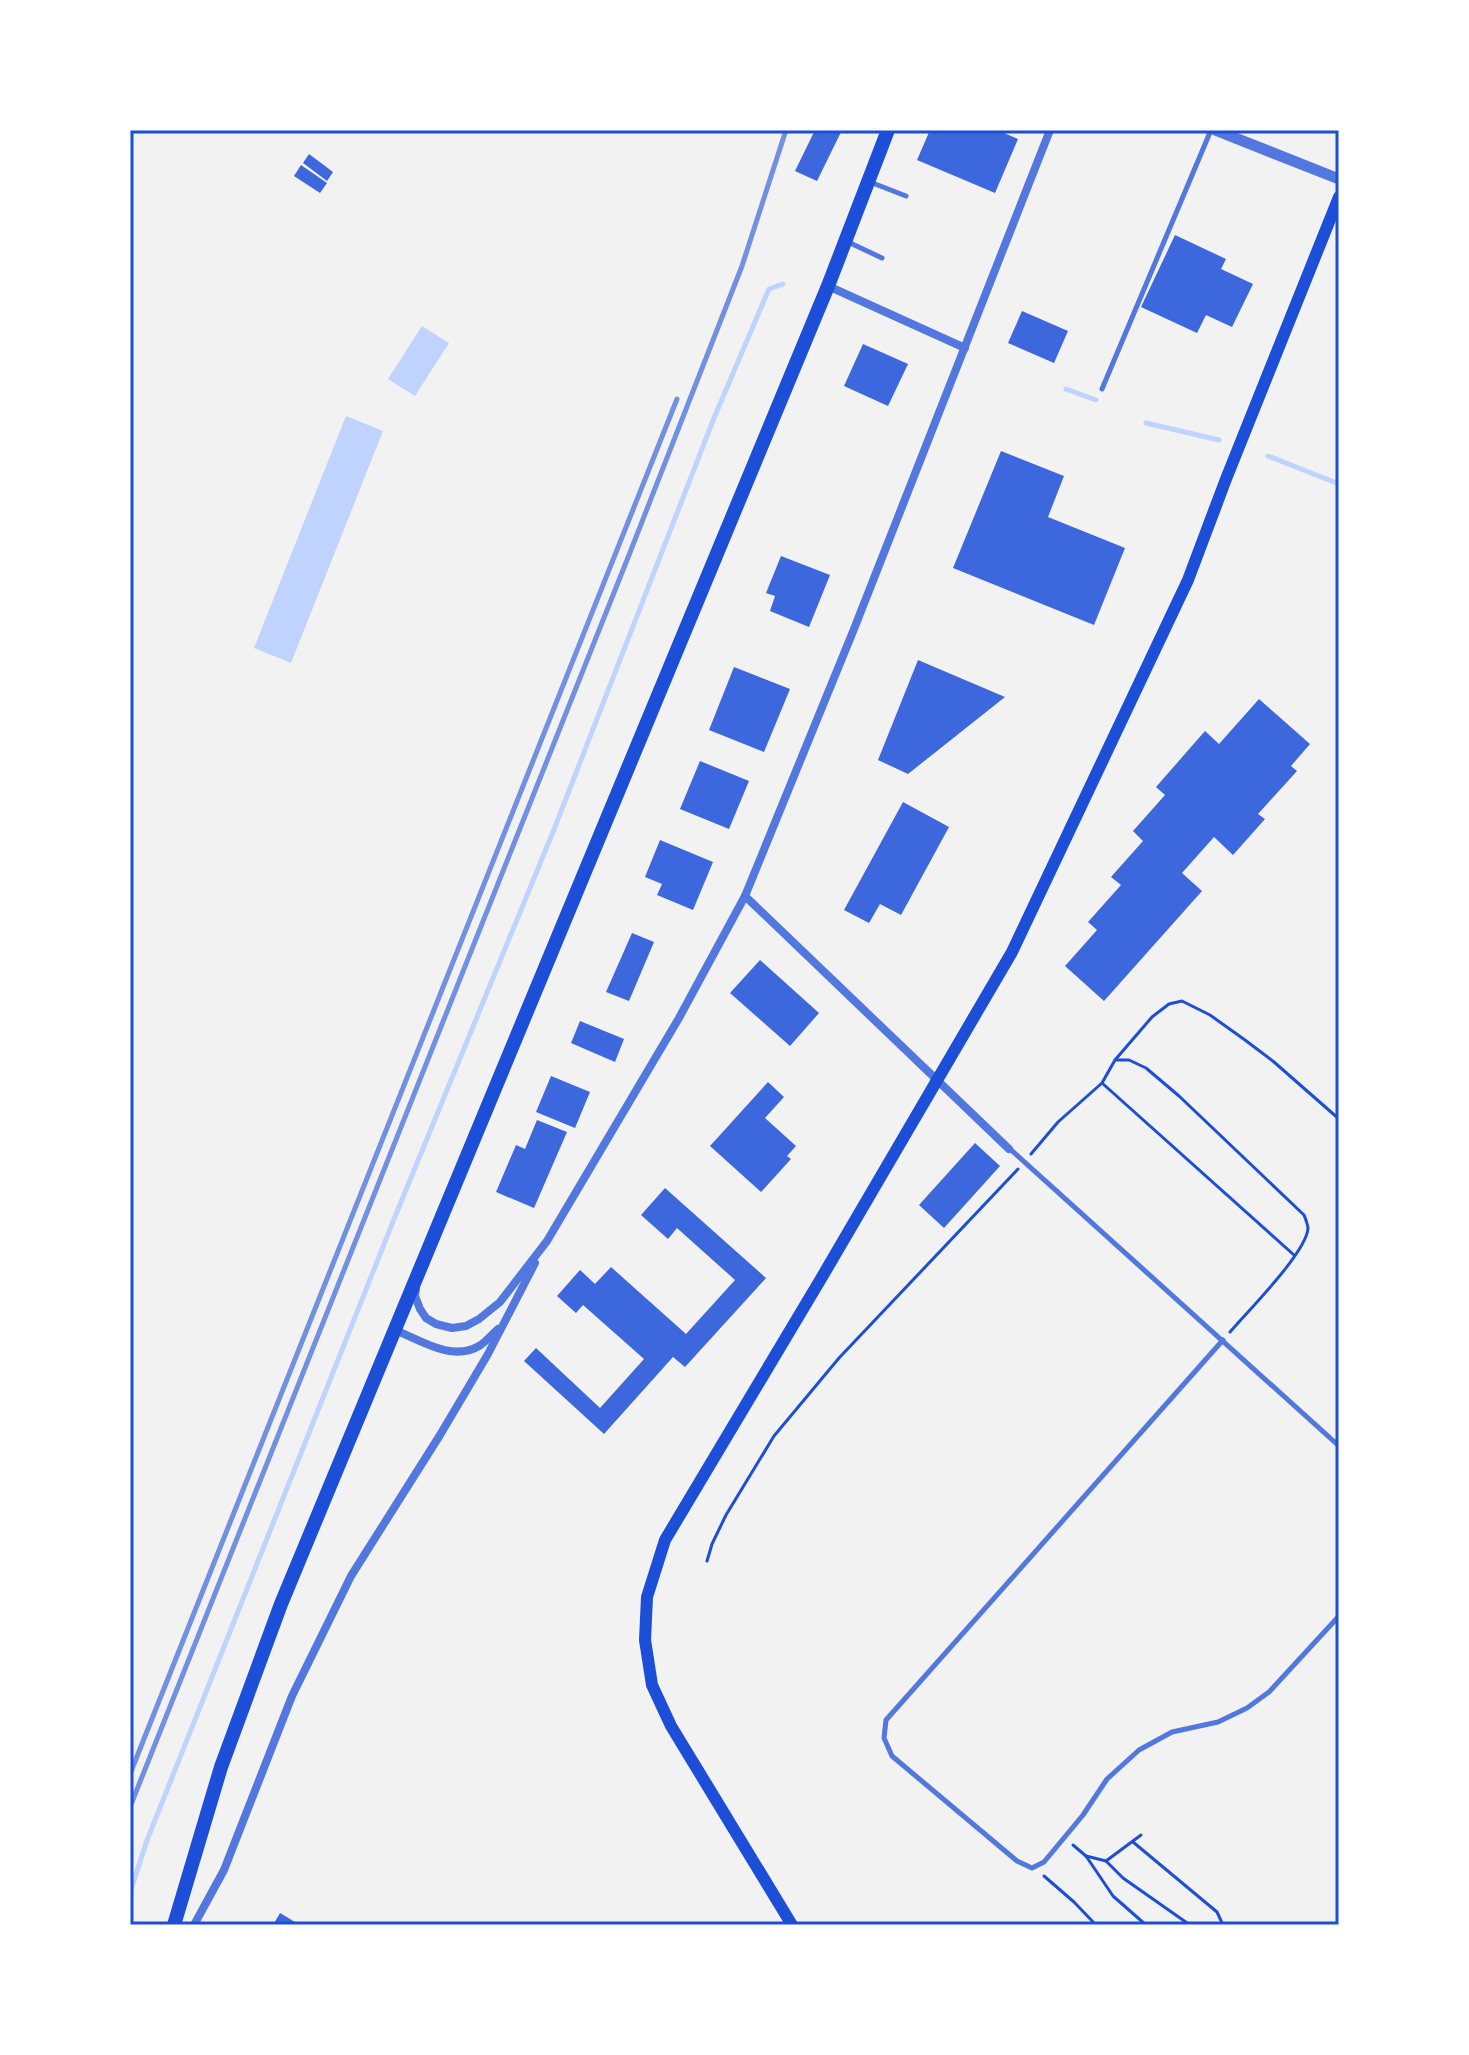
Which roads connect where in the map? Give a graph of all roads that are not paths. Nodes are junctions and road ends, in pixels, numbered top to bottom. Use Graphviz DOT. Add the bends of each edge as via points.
graph roads {
  1 [pos="888,130"];
  2 [pos="1050,130"];
  3 [pos="1213,130"];
  4 [pos="1339,179"];
  5 [pos="868,181"];
  6 [pos="906,196"];
  7 [pos="1339,197"];
  8 [pos="845,241"];
  9 [pos="882,258"];
  10 [pos="828,286"];
  11 [pos="965,348"];
  12 [pos="1102,389"];
  13 [pos="745,896"];
  14 [pos="937,1080"];
  15 [pos="1009,1149"];
  16 [pos="547,1241"];
  17 [pos="417,1276"];
  18 [pos="504,1323"];
  19 [pos="395,1330"];
  20 [pos="1223,1340"];
  21 [pos="1339,1446"];
  22 [pos="1339,1616"];
  23 [pos="174,1925"];
  24 [pos="194,1925"];
  25 [pos="792,1925"];
  1 -- 5 [label="main road"];
  2 -- 11 [label="street"];
  3 -- 4 [label="street"];
  3 -- 12 [label="lane"];
  5 -- 6 [label="lane"];
  5 -- 8 [label="main road"];
  7 -- 14 [label="main road" via="1188,580 1012,952"];
  8 -- 9 [label="lane"];
  8 -- 10 [label="main road"];
  10 -- 11 [label="street"];
  10 -- 17 [label="main road"];
  11 -- 13 [label="street"];
  13 -- 14 [label="street"];
  13 -- 16 [label="street"];
  14 -- 15 [label="street"];
  14 -- 25 [label="main road" via="665,1540 647,1597 645,1640 652,1685 671,1726"];
  15 -- 20 [label="lane"];
  16 -- 17 [label="street" via="500,1302 466,1326 452,1328 426,1318 415,1296"];
  16 -- 18 [label="street"];
  17 -- 19 [label="main road"];
  18 -- 19 [label="street" via="481,1345 459,1352"];
  18 -- 24 [label="street" via="351,1576 292,1696 224,1870"];
  19 -- 23 [label="main road" via="275,1619 221,1767"];
  20 -- 21 [label="lane"];
  20 -- 22 [label="lane" via="886,1720 884,1738 892,1756 1032,1868 1044,1862 1107,1779 1139,1750 1172,1732 1218,1722 1247,1708 1269,1692"];
}
